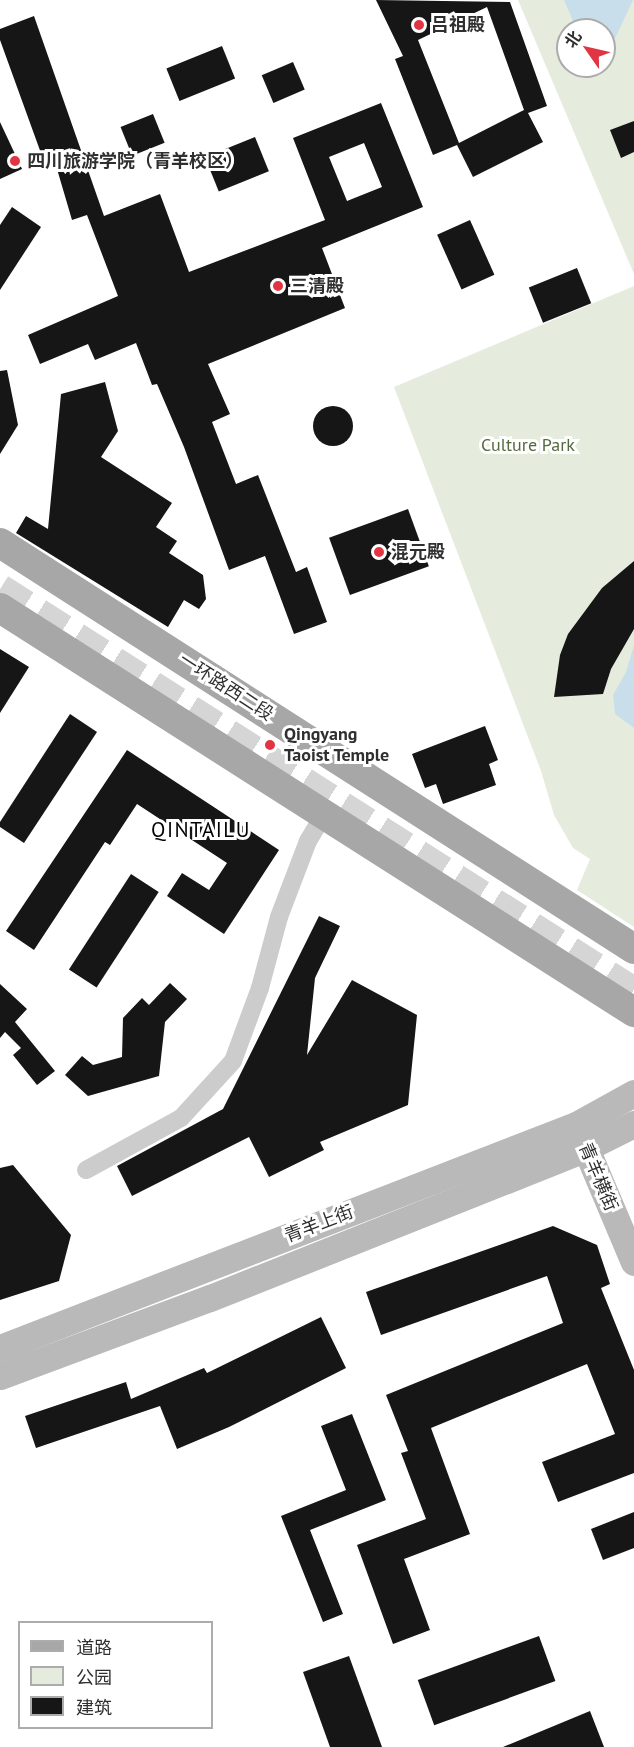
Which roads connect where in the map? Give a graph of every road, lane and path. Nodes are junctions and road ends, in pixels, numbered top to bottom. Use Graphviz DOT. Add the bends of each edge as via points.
graph roads {
  1 [pos="0,543"];
  2 [pos="0,608"];
  3 [pos="324,814"];
  4 [pos="634,949"];
  5 [pos="634,1012"];
  6 [pos="634,1093"];
  7 [pos="634,1124"];
  8 [pos="581,1136"];
  9 [pos="86,1170"];
  10 [pos="634,1262"];
  11 [pos="0,1348"];
  12 [pos="0,1376"];
  1 -- 4 [label="main road, 一环路西二段"];
  2 -- 3 [label="main road"];
  3 -- 5 [label="main road"];
  3 -- 9 [label="street" via="308,841 279,917 260,988 233,1061 181,1118"];
  6 -- 8 [label="main road, 青羊上街"];
  7 -- 8 [label="main road, 青羊上街"];
  8 -- 10 [label="main road, 青羊横街"];
  8 -- 11 [label="main road, 青羊上街"];
  8 -- 12 [label="main road, 青羊上街" via="210,1298"];
}
